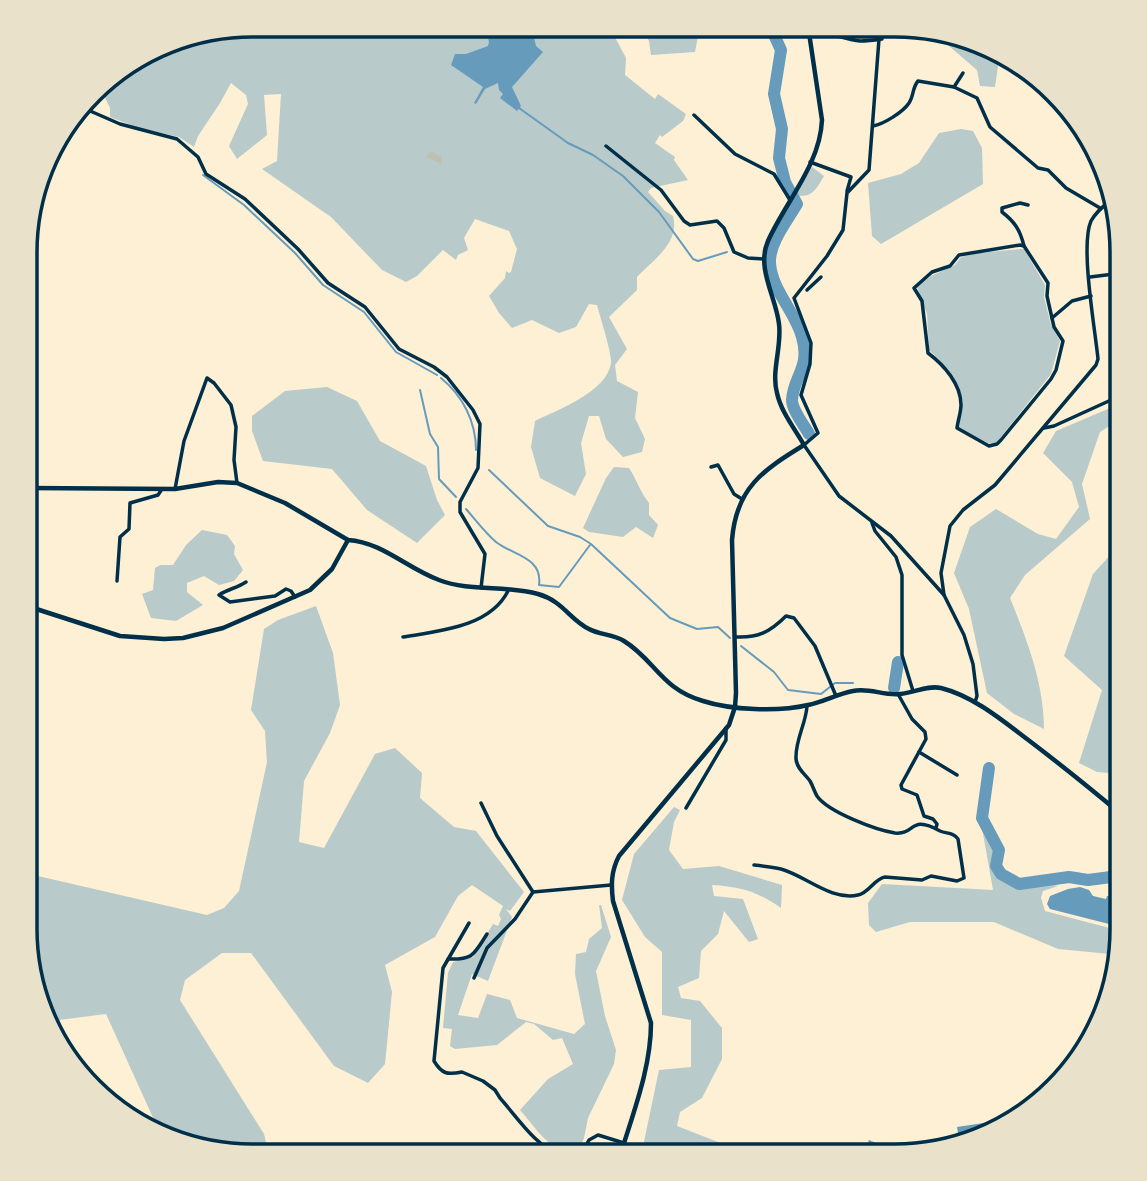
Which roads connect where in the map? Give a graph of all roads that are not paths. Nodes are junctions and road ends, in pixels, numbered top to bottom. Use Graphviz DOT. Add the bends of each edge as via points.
graph roads {
  1 [pos="809,37"];
  2 [pos="842,37"];
  3 [pos="883,37"];
  4 [pos="879,40"];
  5 [pos="963,73"];
  6 [pos="954,87"];
  7 [pos="90,111"];
  8 [pos="694,116"];
  9 [pos="873,125"];
  10 [pos="606,146"];
  11 [pos="810,162"];
  12 [pos="847,193"];
  13 [pos="792,197"];
  14 [pos="1028,205"];
  15 [pos="1105,205"];
  16 [pos="1100,208"];
  17 [pos="1024,246"];
  18 [pos="764,259"];
  19 [pos="1110,274"];
  20 [pos="1090,277"];
  21 [pos="821,278"];
  22 [pos="807,290"];
  23 [pos="1091,296"];
  24 [pos="1052,317"];
  25 [pos="1110,400"];
  26 [pos="1042,428"];
  27 [pos="804,445"];
  28 [pos="711,467"];
  29 [pos="237,483"];
  30 [pos="37,488"];
  31 [pos="162,489"];
  32 [pos="174,489"];
  33 [pos="742,499"];
  34 [pos="872,521"];
  35 [pos="348,540"];
  36 [pos="117,580"];
  37 [pos="246,582"];
  38 [pos="481,588"];
  39 [pos="508,591"];
  40 [pos="944,595"];
  41 [pos="295,597"];
  42 [pos="37,609"];
  43 [pos="403,637"];
  44 [pos="736,637"];
  45 [pos="913,691"];
  46 [pos="898,694"];
  47 [pos="836,696"];
  48 [pos="975,704"];
  49 [pos="807,706"];
  50 [pos="735,707"];
  51 [pos="726,728"];
  52 [pos="919,752"];
  53 [pos="957,775"];
  54 [pos="481,803"];
  55 [pos="1110,806"];
  56 [pos="686,808"];
  57 [pos="936,828"];
  58 [pos="754,865"];
  59 [pos="611,885"];
  60 [pos="533,892"];
  61 [pos="469,923"];
  62 [pos="486,934"];
  63 [pos="448,959"];
  64 [pos="474,978"];
  65 [pos="624,1143"];
  66 [pos="543,1144"];
  67 [pos="587,1144"];
  1 -- 11 [label="street" via="822,120"];
  2 -- 4 [label="street"];
  3 -- 4 [label="street"];
  4 -- 9 [label="street"];
  5 -- 6 [label="street"];
  6 -- 9 [label="street" via="918,81 909,104 880,125"];
  6 -- 16 [label="street" via="975,96 990,127 1038,168 1048,170 1066,188"];
  7 -- 38 [label="street" via="177,139 198,157 206,174 245,199 328,283 365,307 399,349 447,377 480,424 478,468 460,502 460,512 485,554"];
  8 -- 13 [label="street" via="735,153 774,174"];
  9 -- 12 [label="street" via="869,170"];
  10 -- 18 [label="street" via="661,190 684,221 690,225 717,221 734,252"];
  11 -- 12 [label="street" via="851,177"];
  11 -- 13 [label="street"];
  12 -- 27 [label="street" via="843,230 794,298 811,343 802,395 818,433"];
  13 -- 18 [label="street" via="768,241"];
  14 -- 17 [label="street" via="1008,205 1001,211 1021,233"];
  15 -- 16 [label="street"];
  16 -- 20 [label="street" via="1087,239"];
  17 -- 24 [label="street" via="1048,283"];
  17 -- 24 [label="street" via="959,255 950,266 932,272 911,288 922,302 927,350 956,385 961,405 957,428 989,446 997,444 1038,397 1056,370 1063,341"];
  18 -- 27 [label="street" via="780,327 777,394"];
  19 -- 20 [label="street"];
  20 -- 23 [label="street"];
  21 -- 22 [label="street"];
  23 -- 24 [label="street" via="1072,301"];
  23 -- 26 [label="street" via="1096,365"];
  25 -- 26 [label="street"];
  26 -- 40 [label="street" via="995,485 962,510 950,526 940,573"];
  27 -- 33 [label="street" via="753,481"];
  27 -- 34 [label="street" via="834,490"];
  28 -- 33 [label="street" via="718,465 734,494"];
  29 -- 32 [label="street"];
  29 -- 32 [label="street" via="231,405 207,378 184,441"];
  29 -- 35 [label="street" via="285,503"];
  30 -- 31 [label="street"];
  31 -- 32 [label="street"];
  31 -- 36 [label="street" via="158,495 130,503 129,529 120,537"];
  33 -- 44 [label="street" via="732,540"];
  34 -- 40 [label="street"];
  34 -- 45 [label="street" via="902,575 902,655"];
  35 -- 38 [label="street" via="371,546 449,584"];
  35 -- 41 [label="street" via="326,576"];
  37 -- 41 [label="street" via="219,595 230,602 275,596 286,589"];
  38 -- 39 [label="street"];
  39 -- 43 [label="street" via="503,602 474,622"];
  39 -- 50 [label="street" via="553,599 589,629 626,642 678,690 701,701"];
  40 -- 48 [label="street" via="974,664"];
  41 -- 42 [label="street" via="223,628 164,639 120,636"];
  44 -- 47 [label="street" via="760,636 786,616 794,618 815,646"];
  44 -- 50 [label="street"];
  45 -- 46 [label="street"];
  45 -- 48 [label="street" via="940,688"];
  46 -- 47 [label="street" via="862,689"];
  46 -- 52 [label="street" via="925,732"];
  47 -- 49 [label="street"];
  48 -- 55 [label="street"];
  49 -- 50 [label="street"];
  49 -- 57 [label="street" via="796,761 827,806 897,833 921,823"];
  50 -- 51 [label="street"];
  51 -- 56 [label="street" via="726,740"];
  51 -- 59 [label="street" via="619,856"];
  52 -- 53 [label="street"];
  52 -- 57 [label="street" via="901,785 916,795 924,817 933,819"];
  54 -- 60 [label="street"];
  57 -- 58 [label="street" via="958,839 962,880 885,877 861,894 849,895 822,889 782,869"];
  59 -- 60 [label="street"];
  59 -- 65 [label="street" via="651,1023 646,1065"];
  60 -- 64 [label="street" via="509,928 487,948"];
  61 -- 63 [label="street"];
  62 -- 63 [label="street" via="472,956"];
  63 -- 66 [label="street" via="442,973 434,1061 440,1072 463,1072 489,1086"];
  65 -- 67 [label="street" via="598,1135"];
}
